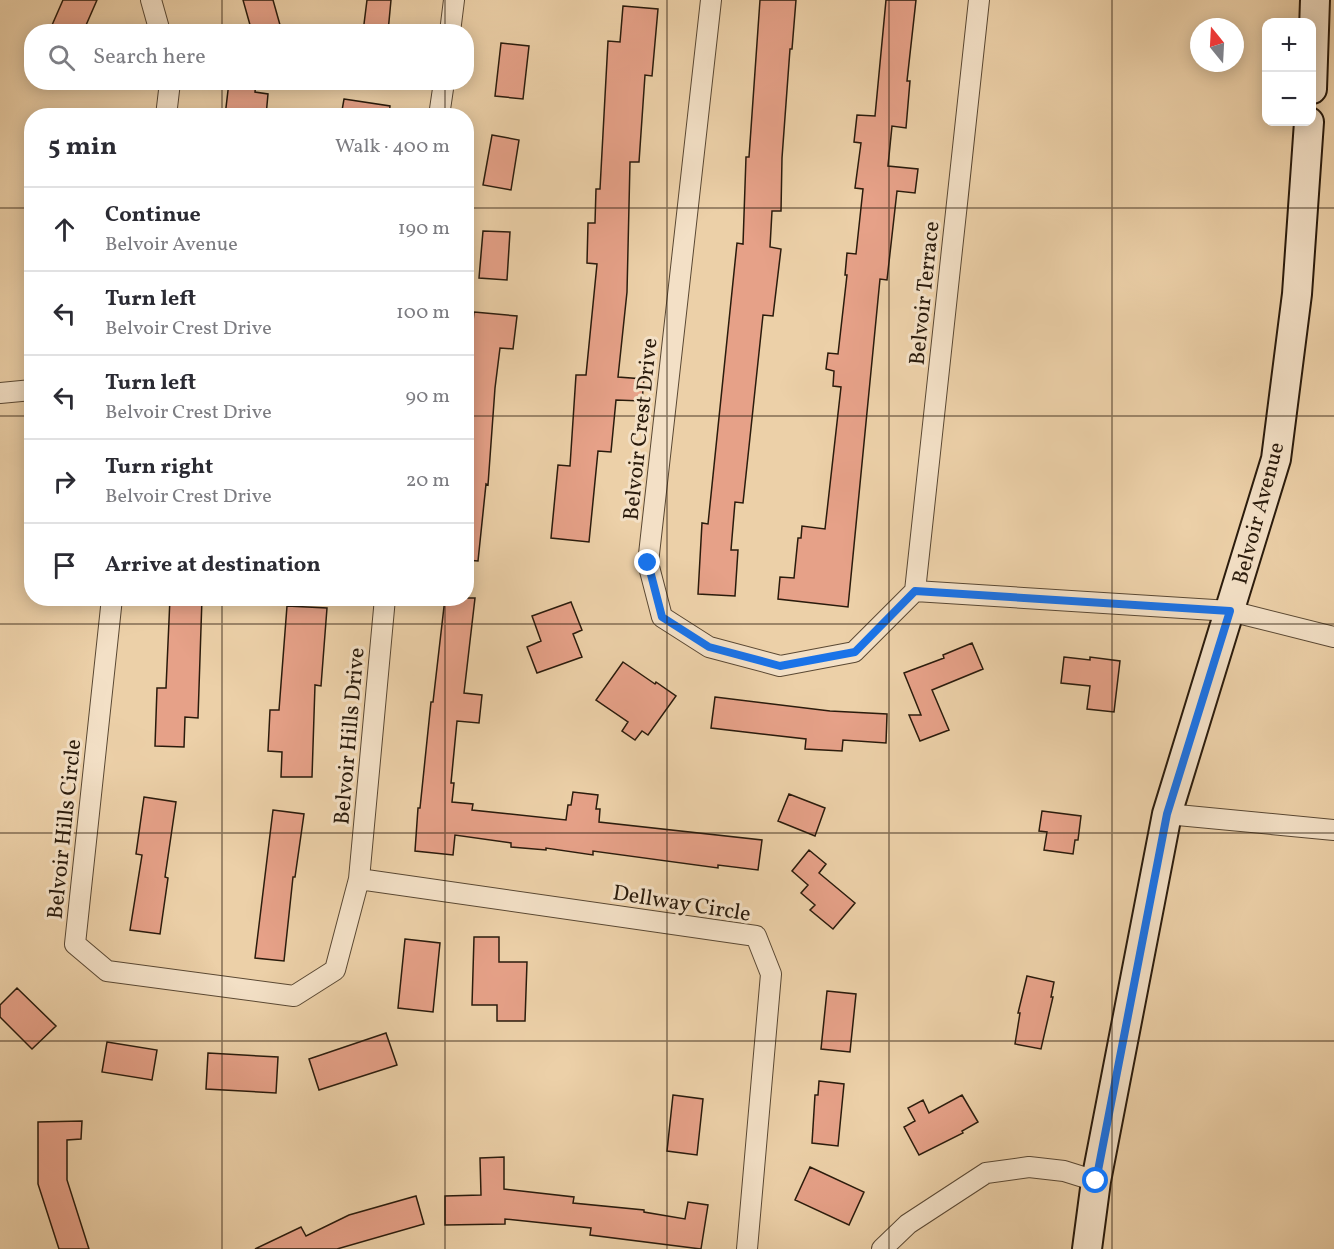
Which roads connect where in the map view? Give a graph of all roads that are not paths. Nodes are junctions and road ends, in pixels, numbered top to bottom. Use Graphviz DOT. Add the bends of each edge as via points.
graph roads {
  1 [pos="151,0"];
  2 [pos="454,0"];
  3 [pos="711,0"];
  4 [pos="978,0"];
  5 [pos="1314,0"];
  6 [pos="158,24"];
  7 [pos="451,24"];
  8 [pos="1312,72"];
  9 [pos="169,90"];
  10 [pos="443,90"];
  11 [pos="167,108"];
  12 [pos="440,108"];
  13 [pos="1309,126"];
  14 [pos="24,391"];
  15 [pos="0,393"];
  16 [pos="915,591"];
  17 [pos="111,606"];
  18 [pos="384,606"];
  19 [pos="1230,611"];
  20 [pos="1334,637"];
  21 [pos="1167,814"];
  22 [pos="1334,830"];
  23 [pos="359,879"];
  24 [pos="1096,1181"];
  25 [pos="747,1249"];
  26 [pos="882,1249"];
  27 [pos="1087,1249"];
  1 -- 6 [label="street"];
  2 -- 7 [label="street"];
  3 -- 16 [label="street, Belvoir Crest Drive" via="648,563 662,617 709,647 780,666 855,652"];
  4 -- 16 [label="street, Belvoir Terrace"];
  5 -- 8 [label="street"];
  9 -- 11 [label="street"];
  10 -- 12 [label="street"];
  13 -- 19 [label="street, Belvoir Avenue" via="1297,294 1276,459"];
  14 -- 15 [label="street"];
  16 -- 19 [label="street"];
  17 -- 23 [label="street, Belvoir Hills Circle" via="75,944 108,971 294,996 335,970"];
  18 -- 23 [label="street, Belvoir Hills Drive"];
  19 -- 20 [label="street"];
  19 -- 21 [label="street, Belvoir Avenue"];
  21 -- 22 [label="street"];
  21 -- 24 [label="street, Belvoir Avenue"];
  23 -- 25 [label="street, Dellway Circle" via="756,936 771,974"];
  24 -- 26 [label="street" via="1064,1171 1029,1167 986,1173 908,1224"];
  24 -- 27 [label="street, Belvoir Avenue"];
}
